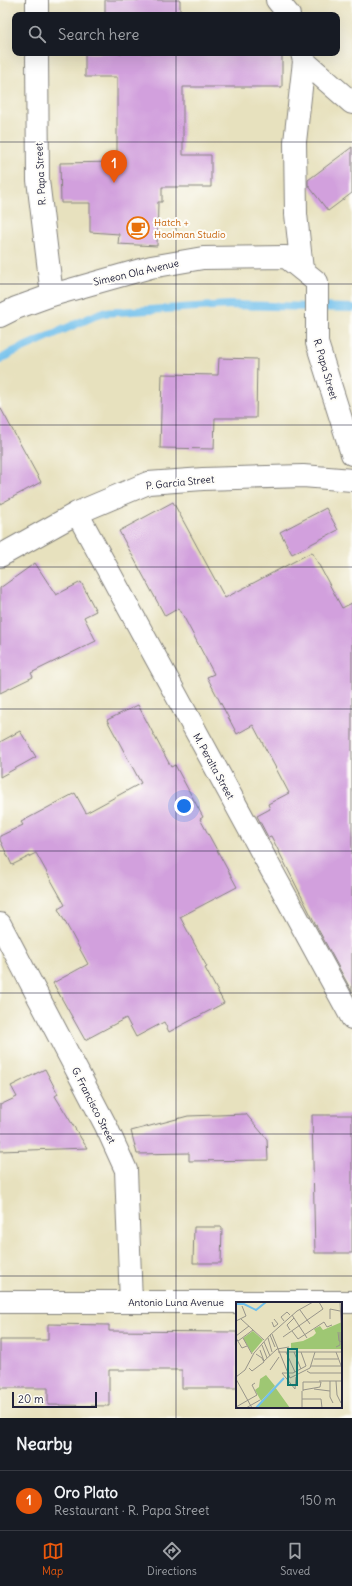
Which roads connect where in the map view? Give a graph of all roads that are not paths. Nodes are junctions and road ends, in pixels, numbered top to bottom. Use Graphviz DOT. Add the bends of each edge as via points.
graph roads {
  1 [pos="37,0"];
  2 [pos="277,0"];
  3 [pos="37,12"];
  4 [pos="287,12"];
  5 [pos="37,56"];
  6 [pos="303,57"];
  7 [pos="352,103"];
  8 [pos="309,276"];
  9 [pos="52,295"];
  10 [pos="0,316"];
  11 [pos="352,454"];
  12 [pos="352,480"];
  13 [pos="77,513"];
  14 [pos="0,556"];
  15 [pos="0,924"];
  16 [pos="352,1018"];
  17 [pos="0,1302"];
  18 [pos="131,1302"];
  19 [pos="352,1302"];
  1 -- 3 [label="street"];
  2 -- 4 [label="street"];
  5 -- 9 [label="street, R. Papa Street" via="38,180"];
  6 -- 7 [label="street"];
  6 -- 8 [label="street, R. Papa Street" via="295,142 296,214"];
  8 -- 9 [label="street, Simeon Ola Avenue" via="286,257 203,258 151,267"];
  8 -- 11 [label="street, R. Papa Street" via="317,343"];
  9 -- 10 [label="street, Simeon Ola Avenue"];
  12 -- 13 [label="street, P. Garcia Street" via="303,476 148,483"];
  13 -- 14 [label="street, P. Garcia Street"];
  13 -- 16 [label="street, M. Peralta Street"];
  15 -- 18 [label="street, G. Francisco Street" via="106,1126 126,1170"];
  17 -- 18 [label="street, Antonio Luna Avenue"];
  18 -- 19 [label="street, Antonio Luna Avenue"];
}
